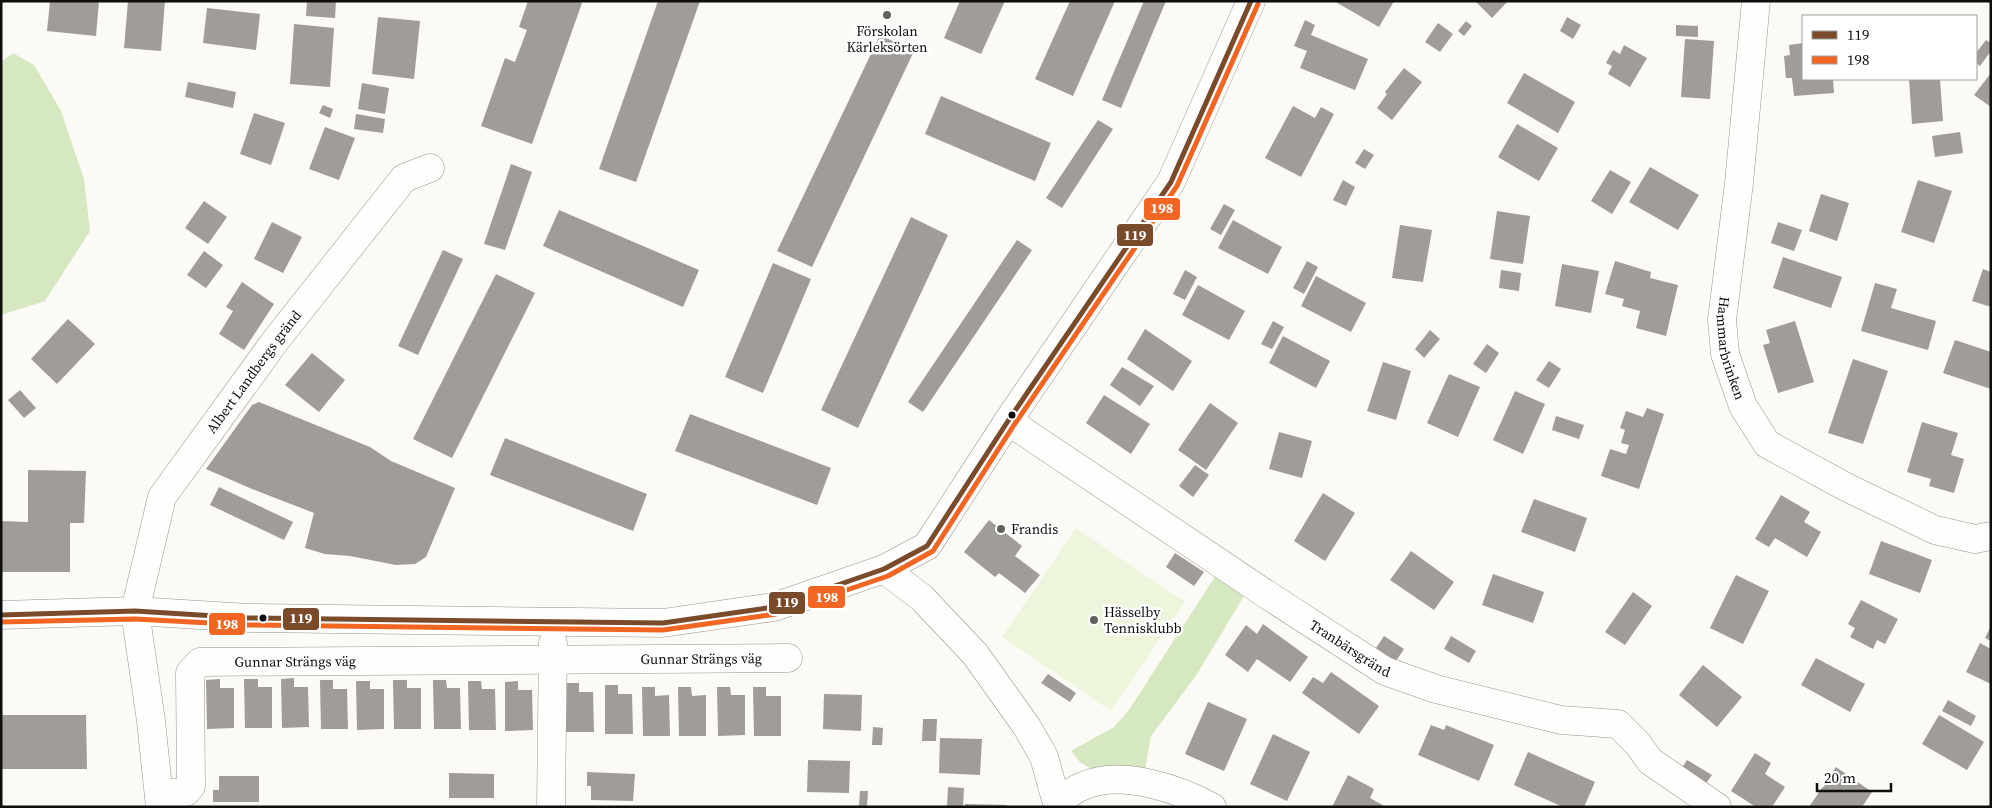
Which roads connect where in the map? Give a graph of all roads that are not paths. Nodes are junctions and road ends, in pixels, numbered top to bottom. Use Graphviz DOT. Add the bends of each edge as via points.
graph roads {
  1 [pos="1251,1"];
  2 [pos="1756,1"];
  3 [pos="430,168"];
  4 [pos="1008,421"];
  5 [pos="1991,536"];
  6 [pos="884,568"];
  7 [pos="135,611"];
  8 [pos="1,615"];
  9 [pos="554,621"];
  10 [pos="788,658"];
  11 [pos="553,660"];
  12 [pos="160,801"];
  13 [pos="1057,804"];
  14 [pos="551,807"];
  15 [pos="1212,807"];
  16 [pos="1717,807"];
  1 -- 4 [label="street" via="1171,182"];
  2 -- 5 [label="street, Hammarbrinken" via="1722,320 1725,354 1743,406 1767,444 1846,487 1935,530 1975,539"];
  3 -- 7 [label="street, Albert Landbergs gränd" via="404,178 276,340 162,497"];
  4 -- 6 [label="street" via="927,546"];
  4 -- 16 [label="street, Tranbärsgränd" via="1385,670 1436,689 1561,720 1618,724 1650,761"];
  6 -- 9 [label="street" via="774,607 663,623"];
  6 -- 13 [label="street" via="922,598 975,654 1027,727 1044,757"];
  7 -- 8 [label="street"];
  7 -- 9 [label="street" via="248,618"];
  7 -- 12 [label="street"];
  9 -- 11 [label="street"];
  10 -- 11 [label="street, Gunnar Strängs väg"];
  11 -- 12 [label="street, Gunnar Strängs väg" via="200,662 190,673 191,786 186,792"];
  11 -- 14 [label="street"];
  13 -- 15 [label="street" via="1084,785 1109,780 1156,784 1190,795"];
}
